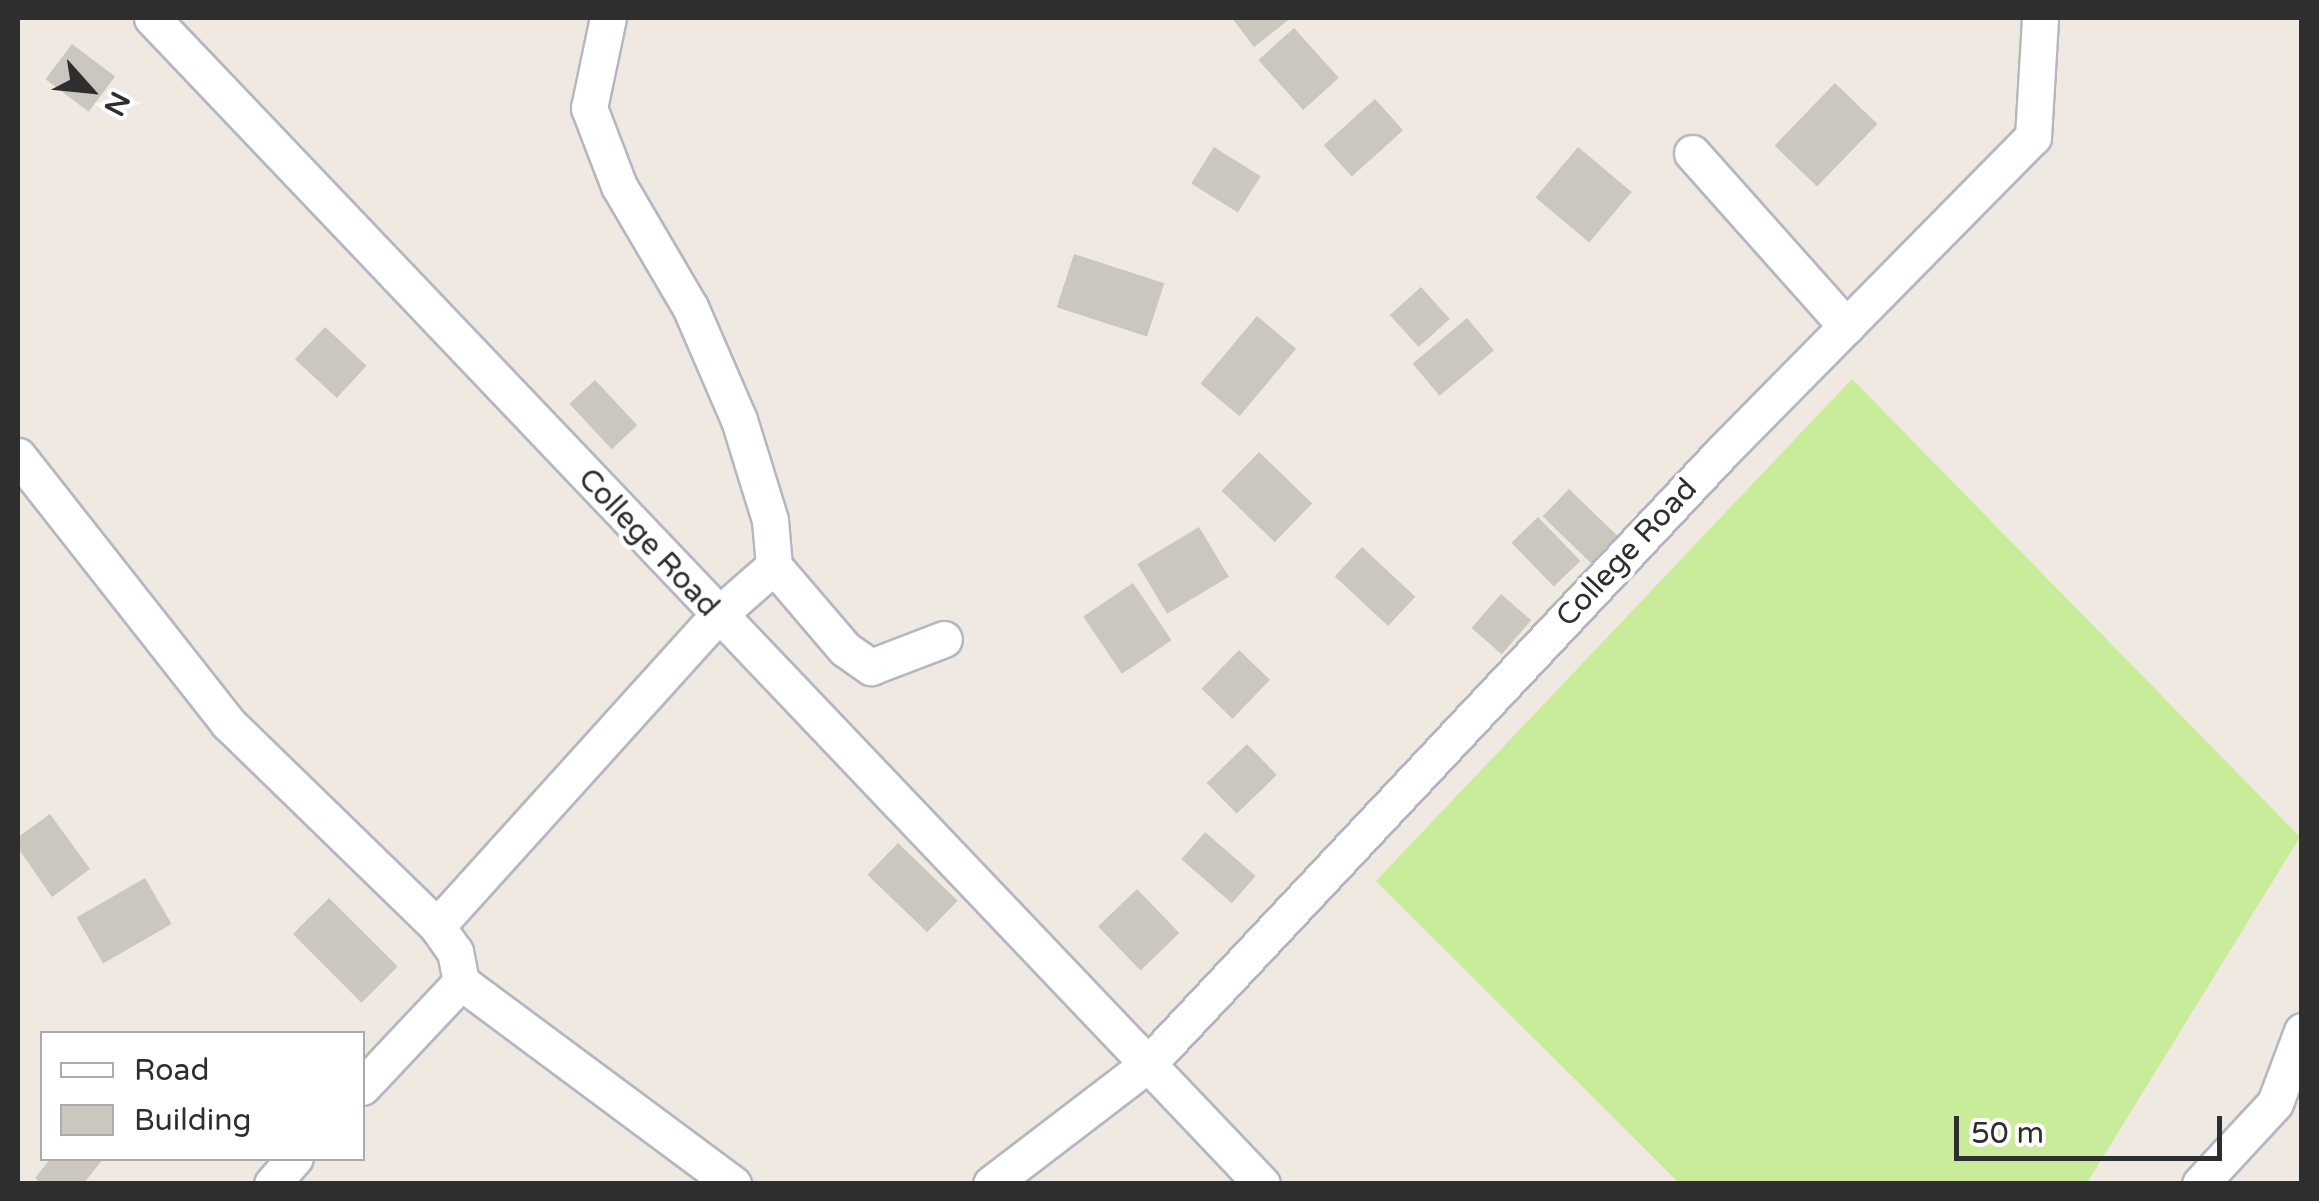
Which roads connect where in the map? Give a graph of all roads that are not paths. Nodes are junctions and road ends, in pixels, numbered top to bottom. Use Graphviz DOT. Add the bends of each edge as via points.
graph roads {
  1 [pos="152,18"];
  2 [pos="608,18"];
  3 [pos="2040,18"];
  4 [pos="1692,153"];
  5 [pos="1846,326"];
  6 [pos="18,456"];
  7 [pos="774,566"];
  8 [pos="717,616"];
  9 [pos="944,639"];
  10 [pos="437,926"];
  11 [pos="462,982"];
  12 [pos="2302,1031"];
  13 [pos="1148,1064"];
  14 [pos="365,1084"];
  15 [pos="2288,1107"];
  16 [pos="292,1161"];
  17 [pos="272,1184"];
  18 [pos="733,1184"];
  19 [pos="990,1184"];
  20 [pos="1262,1184"];
  21 [pos="2200,1184"];
  1 -- 8 [label="street, College Road"];
  2 -- 7 [label="street" via="589,108 619,186 690,306 739,420 770,520"];
  3 -- 5 [label="street, College Road" via="2033,137"];
  4 -- 5 [label="street"];
  5 -- 13 [label="street, College Road"];
  6 -- 10 [label="street" via="228,723"];
  7 -- 8 [label="street"];
  7 -- 9 [label="street" via="845,649 871,667"];
  8 -- 10 [label="street"];
  8 -- 13 [label="street, College Road"];
  10 -- 11 [label="street" via="455,952"];
  11 -- 14 [label="street"];
  11 -- 18 [label="street"];
  12 -- 15 [label="street"];
  13 -- 19 [label="street"];
  13 -- 20 [label="street, College Road"];
  15 -- 21 [label="street"];
  16 -- 17 [label="street"];
}
